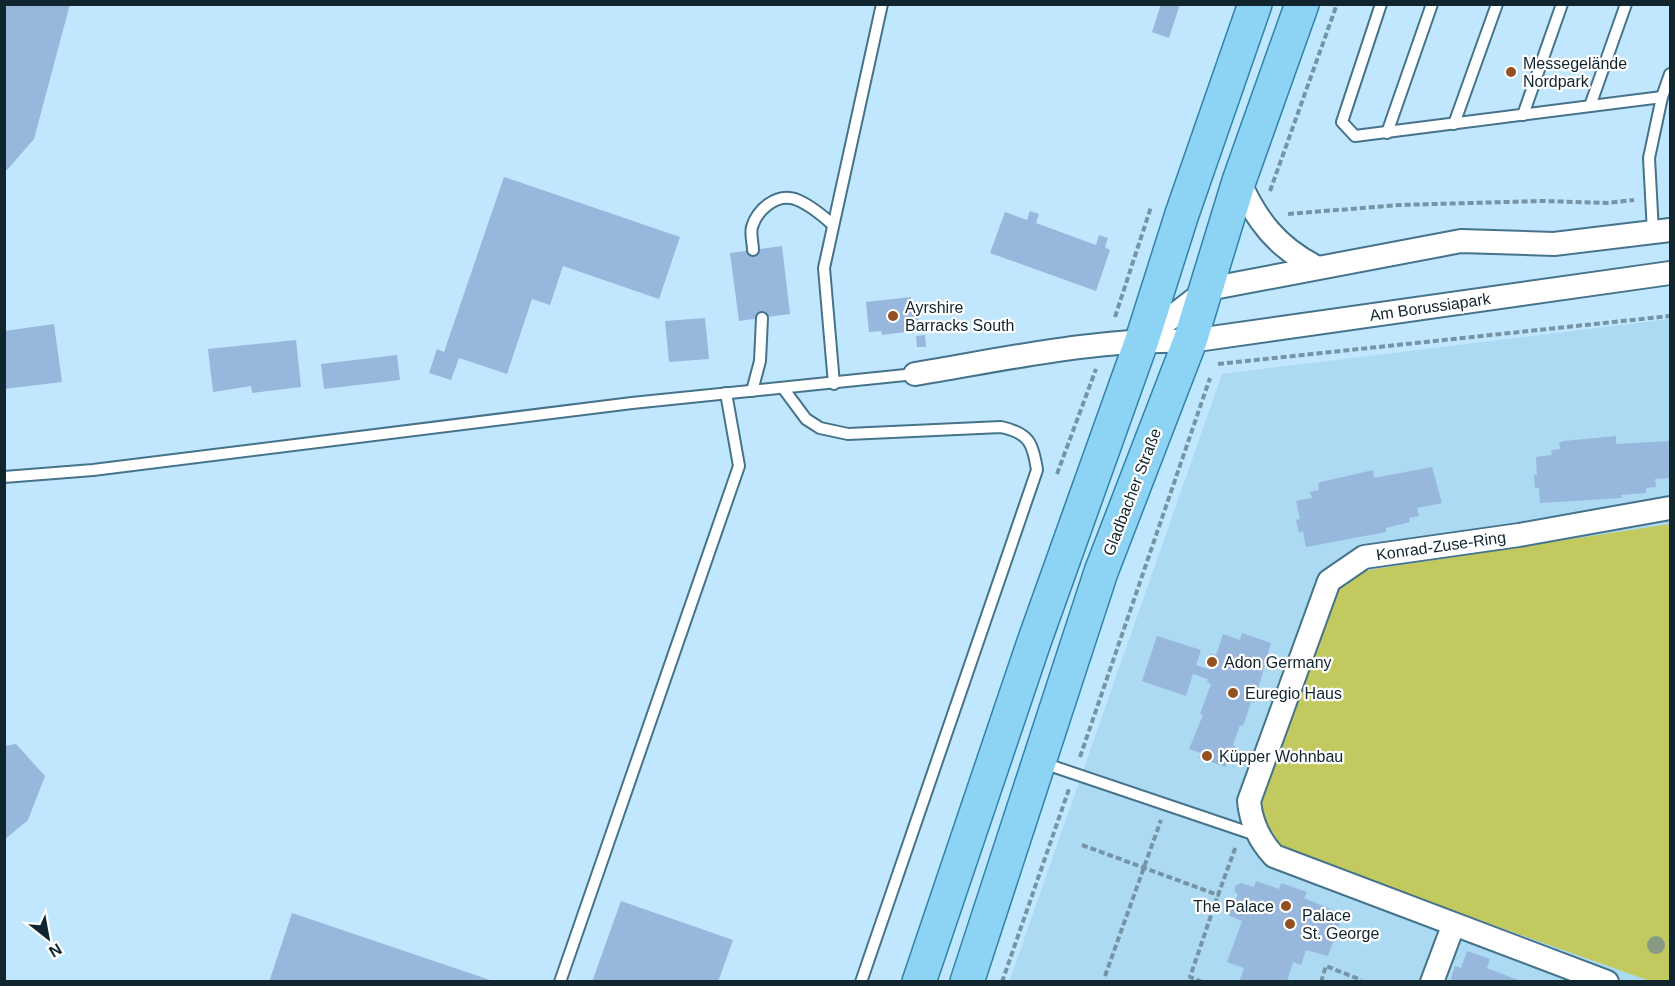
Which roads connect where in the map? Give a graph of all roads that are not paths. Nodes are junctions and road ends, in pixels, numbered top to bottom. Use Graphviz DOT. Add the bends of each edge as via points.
graph roads {
  1 [pos="882,4"];
  2 [pos="1255,4"];
  3 [pos="1302,4"];
  4 [pos="1381,4"];
  5 [pos="1432,4"];
  6 [pos="1497,4"];
  7 [pos="1562,4"];
  8 [pos="1626,4"];
  9 [pos="1671,74"];
  10 [pos="1662,97"];
  11 [pos="1590,106"];
  12 [pos="1523,115"];
  13 [pos="1454,124"];
  14 [pos="1387,133"];
  15 [pos="1239,181"];
  16 [pos="833,225"];
  17 [pos="1662,231"];
  18 [pos="753,250"];
  19 [pos="1316,267"];
  20 [pos="1671,273"];
  21 [pos="1208,289"];
  22 [pos="762,318"];
  23 [pos="1142,340"];
  24 [pos="1190,341"];
  25 [pos="915,374"];
  26 [pos="834,384"];
  27 [pos="783,388"];
  28 [pos="752,391"];
  29 [pos="726,393"];
  30 [pos="6,479"];
  31 [pos="1671,508"];
  32 [pos="1038,761"];
  33 [pos="1251,833"];
  34 [pos="1453,926"];
  35 [pos="560,981"];
  36 [pos="861,981"];
  37 [pos="919,981"];
  38 [pos="967,981"];
  39 [pos="1432,981"];
  40 [pos="1607,981"];
  1 -- 16 [label="lane"];
  2 -- 23 [label="main road"];
  3 -- 15 [label="main road, Gladbacher Straße"];
  4 -- 14 [label="lane" via="1342,122 1355,136"];
  5 -- 14 [label="lane"];
  6 -- 13 [label="lane"];
  7 -- 12 [label="lane"];
  8 -- 11 [label="lane"];
  9 -- 10 [label="lane"];
  10 -- 11 [label="lane"];
  10 -- 17 [label="lane" via="1649,158 1651,198"];
  11 -- 12 [label="lane"];
  12 -- 13 [label="lane"];
  13 -- 14 [label="lane"];
  15 -- 19 [label="street" via="1270,234"];
  15 -- 21 [label="main road, Gladbacher Straße"];
  16 -- 18 [label="lane" via="816,210 794,199 782,198 762,209 756,218 751,229"];
  16 -- 26 [label="lane" via="824,268"];
  17 -- 19 [label="street" via="1554,244 1461,241"];
  19 -- 21 [label="street"];
  20 -- 24 [label="street, Am Borussiapark"];
  21 -- 23 [label="street"];
  21 -- 24 [label="main road, Gladbacher Straße"];
  22 -- 28 [label="lane" via="760,361"];
  23 -- 24 [label="street, Am Borussiapark"];
  23 -- 25 [label="street, Am Borussiapark"];
  23 -- 37 [label="main road"];
  24 -- 32 [label="main road, Gladbacher Straße" via="1101,572"];
  25 -- 26 [label="lane"];
  26 -- 27 [label="lane"];
  27 -- 28 [label="lane"];
  27 -- 36 [label="lane" via="806,419 820,428 838,432 1001,427 1019,431 1034,448 1037,470"];
  28 -- 29 [label="lane"];
  29 -- 30 [label="lane"];
  29 -- 35 [label="lane" via="739,466"];
  31 -- 33 [label="street, Konrad-Zuse-Ring" via="1364,557 1329,581 1249,801"];
  32 -- 33 [label="lane"];
  32 -- 38 [label="main road, Gladbacher Straße"];
  33 -- 34 [label="street, Konrad-Zuse-Ring" via="1274,856"];
  34 -- 39 [label="street"];
  34 -- 40 [label="street, Konrad-Zuse-Ring"];
}
